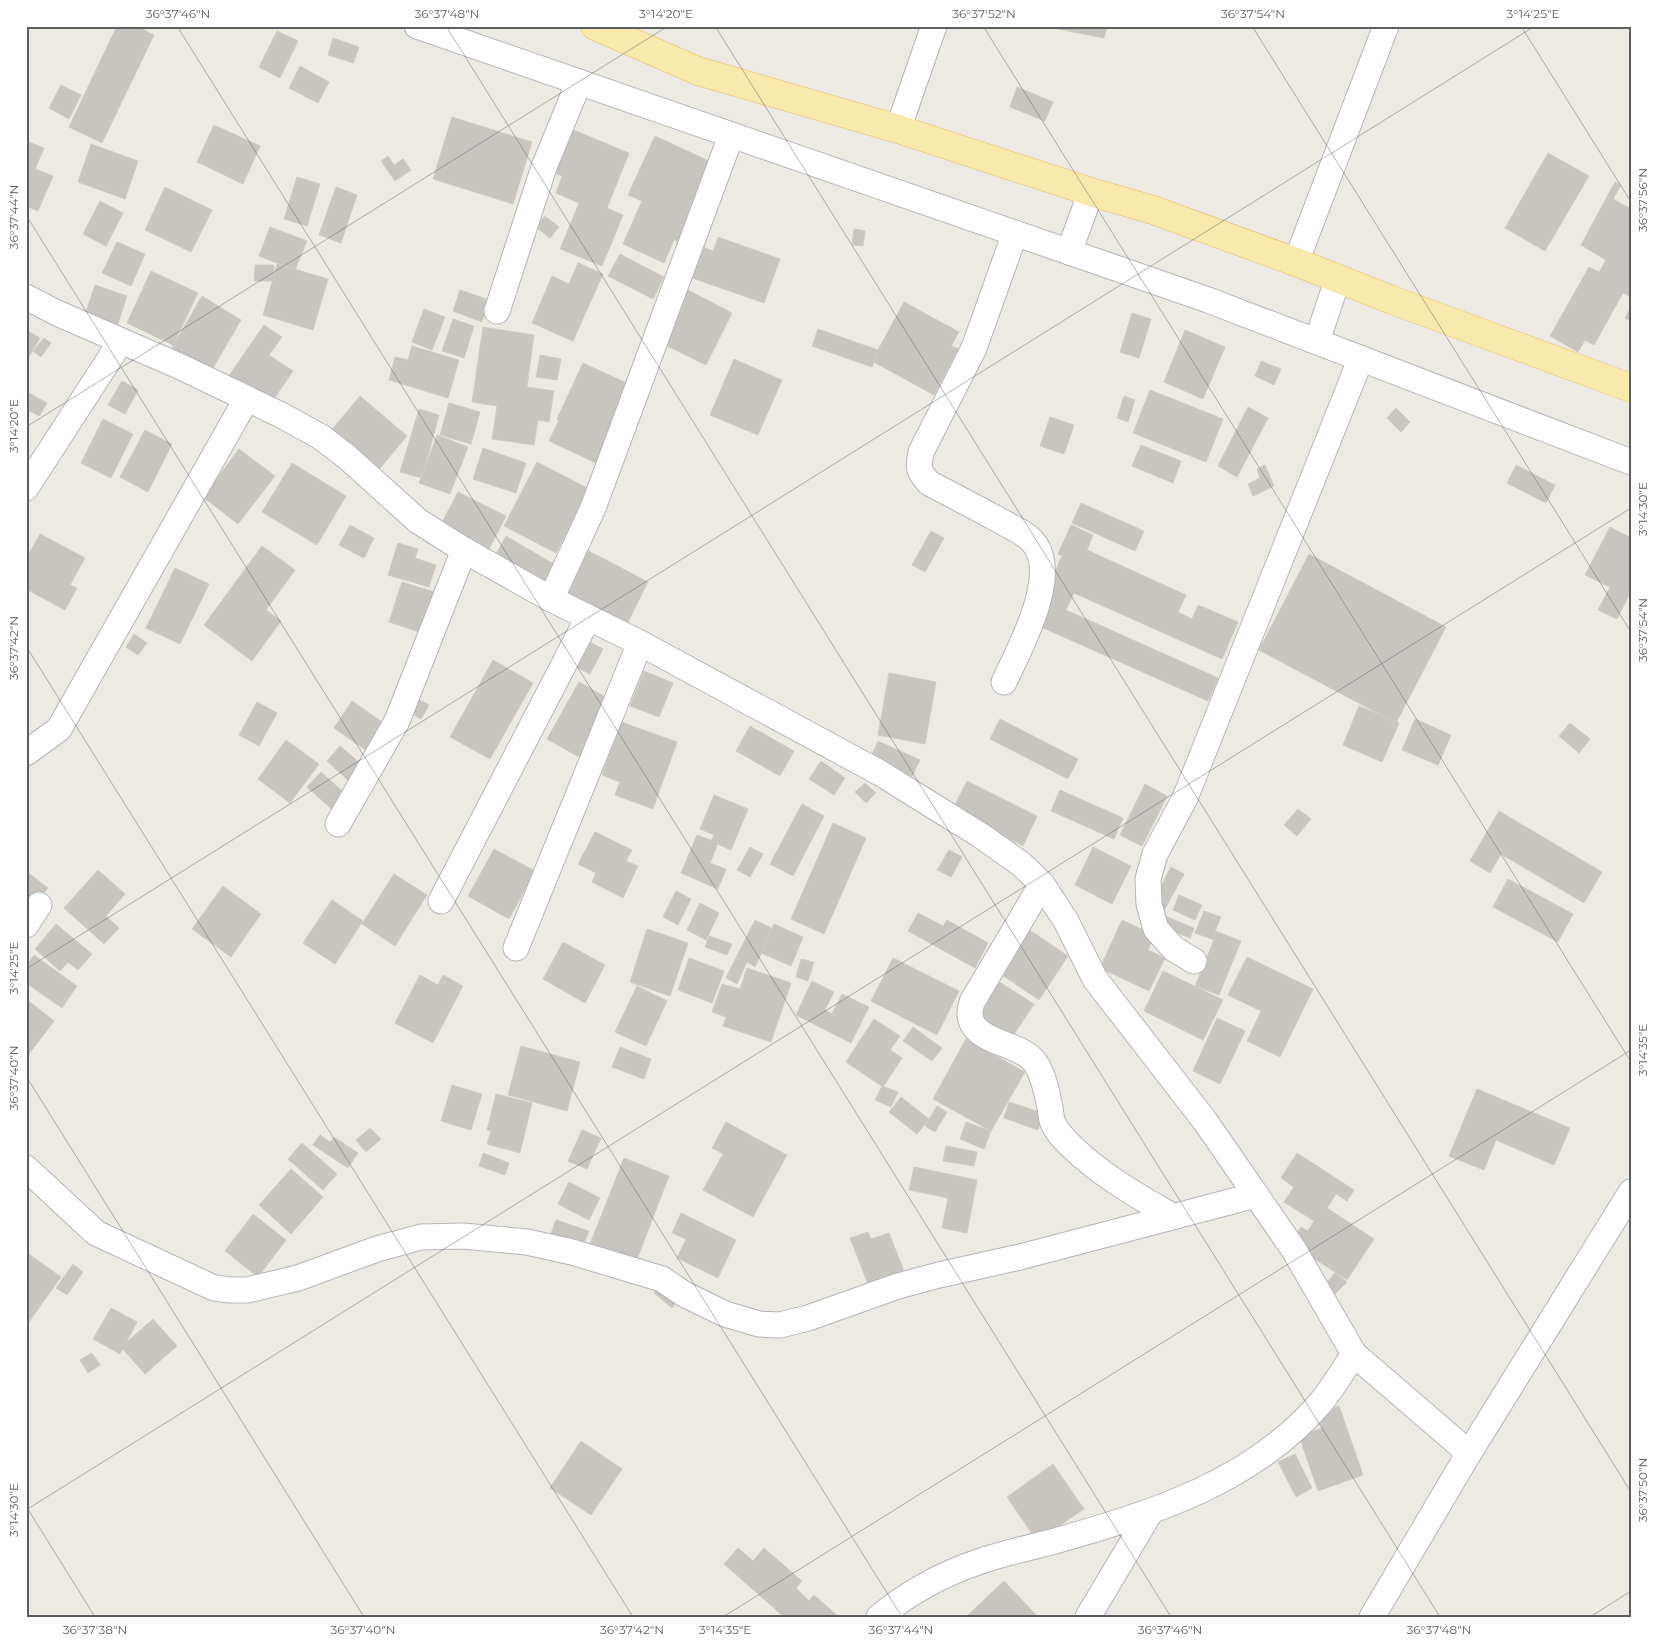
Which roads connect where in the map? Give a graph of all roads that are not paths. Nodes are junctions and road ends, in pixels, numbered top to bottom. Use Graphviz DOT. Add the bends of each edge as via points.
graph roads {
  1 [pos="417,26"];
  2 [pos="595,26"];
  3 [pos="934,26"];
  4 [pos="1386,26"];
  5 [pos="578,82"];
  6 [pos="898,129"];
  7 [pos="732,136"];
  8 [pos="1091,192"];
  9 [pos="1015,233"];
  10 [pos="1069,252"];
  11 [pos="1296,262"];
  12 [pos="1338,278"];
  13 [pos="26,298"];
  14 [pos="497,311"];
  15 [pos="121,341"];
  16 [pos="1317,341"];
  17 [pos="1361,358"];
  18 [pos="1631,388"];
  19 [pos="246,400"];
  20 [pos="1631,462"];
  21 [pos="26,488"];
  22 [pos="464,550"];
  23 [pos="551,599"];
  24 [pos="588,618"];
  25 [pos="640,642"];
  26 [pos="1004,682"];
  27 [pos="26,753"];
  28 [pos="338,824"];
  29 [pos="1042,884"];
  30 [pos="441,901"];
  31 [pos="516,948"];
  32 [pos="1194,960"];
  33 [pos="26,1168"];
  34 [pos="1631,1192"];
  35 [pos="1256,1195"];
  36 [pos="1172,1216"];
  37 [pos="1354,1354"];
  38 [pos="1469,1453"];
  39 [pos="1151,1511"];
  40 [pos="879,1617"];
  41 [pos="1088,1617"];
  42 [pos="1372,1617"];
  1 -- 5 [label="street"];
  2 -- 6 [label="main road" via="698,71"];
  3 -- 6 [label="street"];
  4 -- 11 [label="street"];
  5 -- 7 [label="street"];
  5 -- 14 [label="street" via="544,167"];
  6 -- 8 [label="main road"];
  7 -- 9 [label="street"];
  7 -- 23 [label="street" via="593,508"];
  8 -- 10 [label="street"];
  8 -- 11 [label="main road" via="1154,210"];
  9 -- 10 [label="street"];
  9 -- 26 [label="street" via="974,348 921,452 918,465 921,475 929,483 1012,527 1033,541 1042,557 1042,580 1032,623"];
  10 -- 16 [label="street"];
  11 -- 12 [label="main road"];
  12 -- 16 [label="street"];
  12 -- 18 [label="main road"];
  13 -- 15 [label="street"];
  15 -- 19 [label="street"];
  15 -- 21 [label="street"];
  16 -- 17 [label="street"];
  17 -- 20 [label="street"];
  17 -- 32 [label="street" via="1184,798 1155,854 1148,879 1149,904 1156,928 1174,949"];
  19 -- 22 [label="street" via="321,437 347,456 418,521"];
  19 -- 27 [label="street" via="59,730"];
  22 -- 23 [label="street"];
  22 -- 28 [label="street" via="396,721"];
  23 -- 24 [label="street"];
  24 -- 25 [label="street"];
  24 -- 30 [label="street"];
  25 -- 29 [label="street" via="880,773 980,835 1021,864"];
  25 -- 31 [label="street"];
  29 -- 35 [label="street" via="1066,921 1096,979 1205,1121"];
  29 -- 36 [label="street" via="972,1002 972,1021 990,1039 1030,1056 1041,1077 1053,1123 1062,1137 1117,1184"];
  33 -- 36 [label="street" via="96,1233 214,1288 247,1290 298,1278 420,1237 463,1236 527,1242 572,1252 662,1278 684,1294 725,1314 759,1324 780,1325 816,1316 898,1286"];
  34 -- 38 [label="street"];
  35 -- 36 [label="street"];
  35 -- 37 [label="street" via="1294,1250"];
  37 -- 38 [label="street"];
  37 -- 39 [label="street" via="1322,1400 1291,1433 1247,1467 1209,1488"];
  38 -- 42 [label="street"];
  39 -- 40 [label="street" via="978,1562 930,1582"];
  39 -- 41 [label="street"];
}
